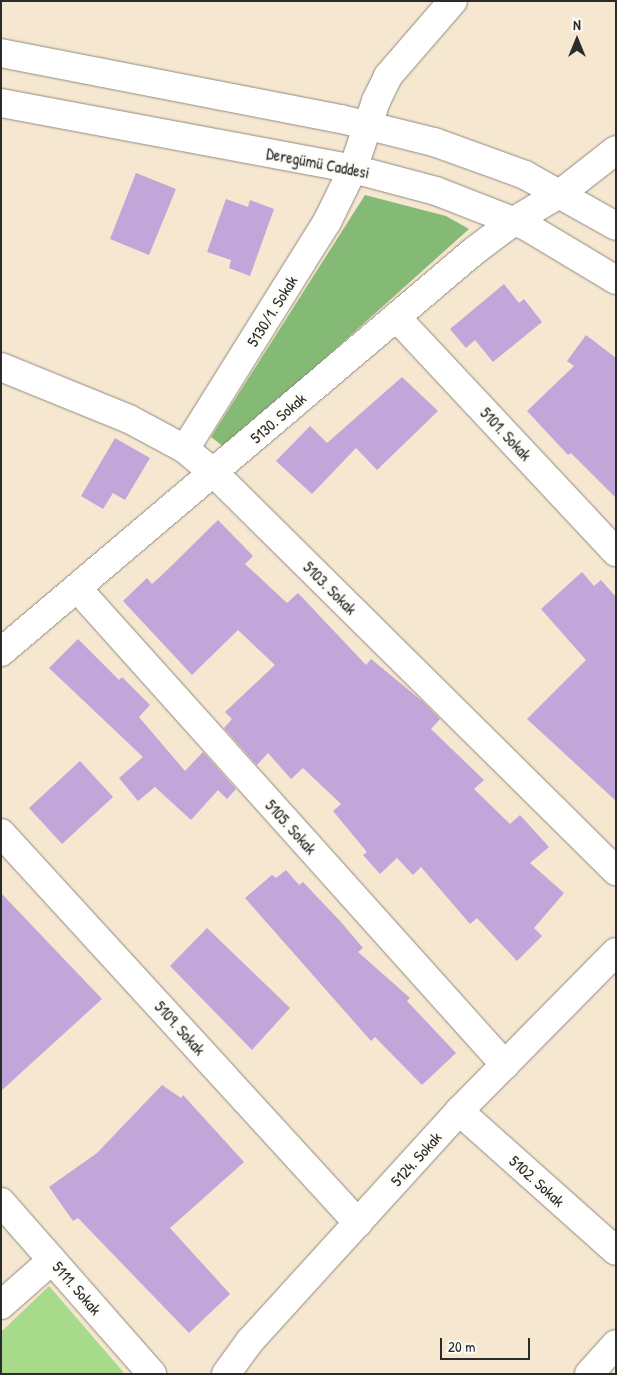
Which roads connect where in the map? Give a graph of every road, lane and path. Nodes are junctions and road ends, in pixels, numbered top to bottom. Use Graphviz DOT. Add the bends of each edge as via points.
graph roads {
  1 [pos="453,1"];
  2 [pos="1,53"];
  3 [pos="1,103"];
  4 [pos="367,125"];
  5 [pos="616,150"];
  6 [pos="353,169"];
  7 [pos="561,194"];
  8 [pos="514,221"];
  9 [pos="616,226"];
  10 [pos="616,280"];
  11 [pos="396,317"];
  12 [pos="1,367"];
  13 [pos="185,449"];
  14 [pos="214,473"];
  15 [pos="616,552"];
  16 [pos="77,588"];
  17 [pos="6,642"];
  18 [pos="1,833"];
  19 [pos="616,871"];
  20 [pos="616,952"];
  21 [pos="504,1065"];
  22 [pos="459,1111"];
  23 [pos="1,1202"];
  24 [pos="358,1223"];
  25 [pos="616,1251"];
  26 [pos="52,1260"];
  27 [pos="1,1305"];
  28 [pos="616,1344"];
  29 [pos="152,1374"];
  30 [pos="226,1374"];
  31 [pos="589,1374"];
  1 -- 4 [label="street, 5130/1. Sokak" via="388,76"];
  2 -- 4 [label="street"];
  3 -- 6 [label="street, Deregümü Caddesi"];
  4 -- 6 [label="street, 5130/1. Sokak"];
  4 -- 7 [label="street" via="483,158"];
  5 -- 7 [label="street, 5130. Sokak"];
  6 -- 8 [label="street, Deregümü Caddesi" via="436,191"];
  6 -- 13 [label="street, 5130/1. Sokak" via="328,222"];
  7 -- 8 [label="street, 5130. Sokak"];
  7 -- 9 [label="street"];
  8 -- 10 [label="street, Deregümü Caddesi" via="572,251"];
  8 -- 11 [label="street, 5130. Sokak"];
  11 -- 14 [label="street, 5130. Sokak"];
  11 -- 15 [label="street, 5101. Sokak"];
  12 -- 13 [label="street, 5103. Sokak" via="128,418"];
  13 -- 14 [label="street, 5103. Sokak"];
  14 -- 16 [label="street, 5130. Sokak"];
  14 -- 19 [label="street, 5103. Sokak"];
  16 -- 17 [label="street, 5130. Sokak"];
  16 -- 21 [label="street, 5105. Sokak"];
  18 -- 24 [label="street, 5109. Sokak"];
  20 -- 21 [label="street, 5124. Sokak"];
  21 -- 22 [label="street, 5124. Sokak"];
  22 -- 24 [label="street, 5124. Sokak"];
  22 -- 25 [label="street, 5102. Sokak"];
  23 -- 26 [label="street, 5111. Sokak"];
  24 -- 30 [label="street, 5124. Sokak" via="250,1341"];
  26 -- 27 [label="street"];
  26 -- 29 [label="street, 5111. Sokak"];
  28 -- 31 [label="street"];
}
